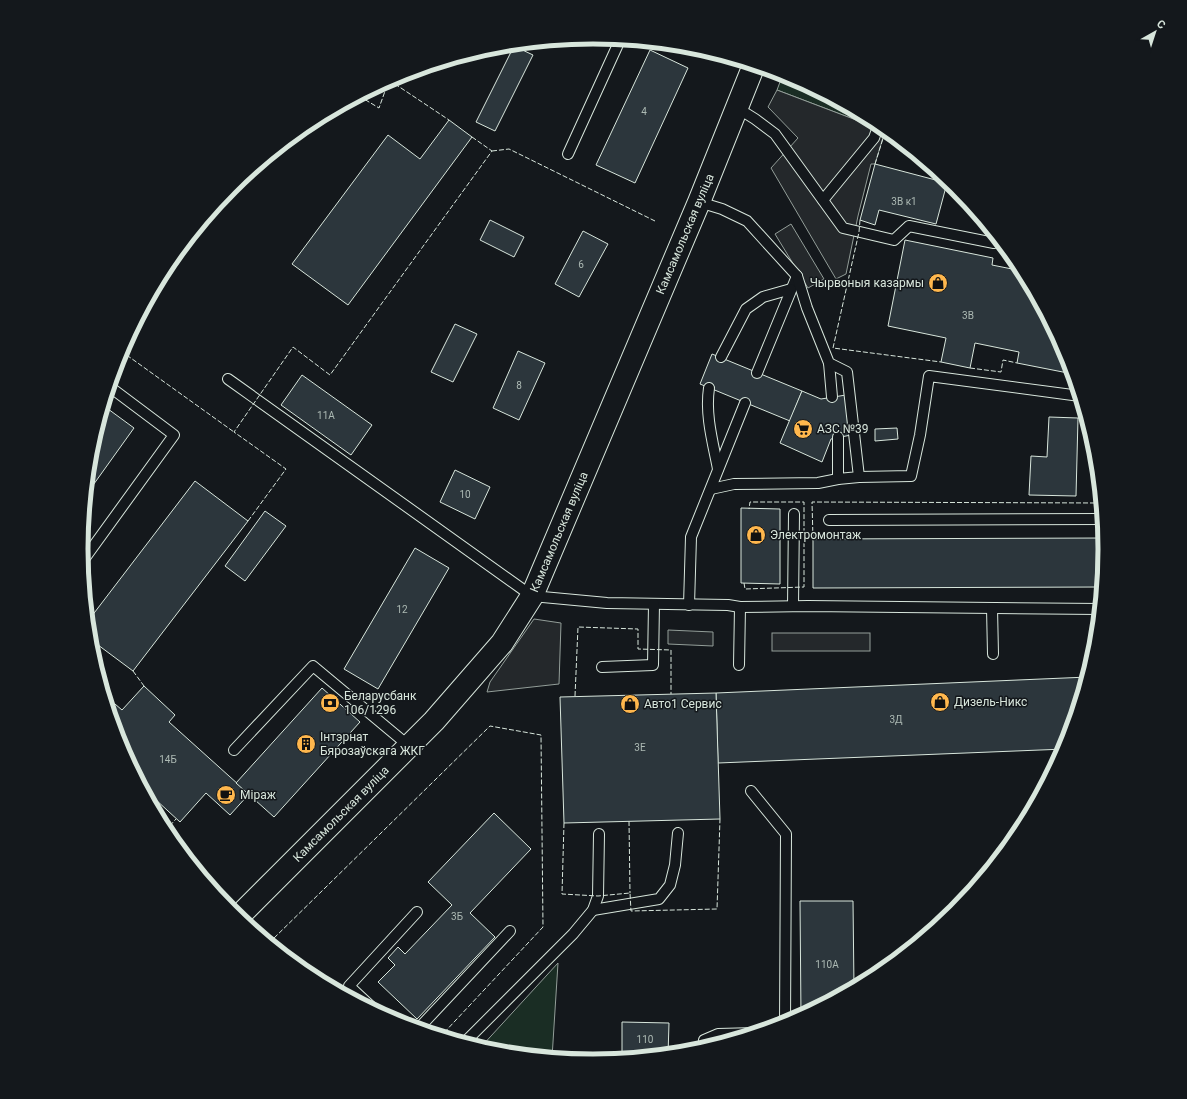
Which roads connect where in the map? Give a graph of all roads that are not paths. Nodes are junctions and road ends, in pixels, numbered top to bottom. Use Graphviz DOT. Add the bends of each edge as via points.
graph roads {
  1 [pos="618,45"];
  2 [pos="752,70"];
  3 [pos="736,110"];
  4 [pos="877,131"];
  5 [pos="568,154"];
  6 [pos="823,200"];
  7 [pos="699,202"];
  8 [pos="994,243"];
  9 [pos="797,276"];
  10 [pos="791,289"];
  11 [pos="721,358"];
  12 [pos="829,364"];
  13 [pos="757,373"];
  14 [pos="228,379"];
  15 [pos="710,388"];
  16 [pos="114,390"];
  17 [pos="1075,395"];
  18 [pos="832,397"];
  19 [pos="745,403"];
  20 [pos="838,437"];
  21 [pos="718,469"];
  22 [pos="859,477"];
  23 [pos="838,479"];
  24 [pos="710,489"];
  25 [pos="794,514"];
  26 [pos="1098,519"];
  27 [pos="829,520"];
  28 [pos="88,554"];
  29 [pos="532,596"];
  30 [pos="654,604"];
  31 [pos="689,605"];
  32 [pos="793,606"];
  33 [pos="740,607"];
  34 [pos="992,608"];
  35 [pos="1096,608"];
  36 [pos="993,654"];
  37 [pos="740,665"];
  38 [pos="602,667"];
  39 [pos="410,746"];
  40 [pos="234,750"];
  41 [pos="751,790"];
  42 [pos="678,833"];
  43 [pos="599,834"];
  44 [pos="238,909"];
  45 [pos="593,910"];
  46 [pos="417,912"];
  47 [pos="510,932"];
  48 [pos="365,1000"];
  49 [pos="785,1018"];
  50 [pos="422,1025"];
  51 [pos="739,1033"];
  52 [pos="468,1039"];
  53 [pos="704,1042"];
  1 -- 5 [label="lane"];
  2 -- 3 [label="main road, Камсамольская вуліца"];
  3 -- 6 [label="lane" via="756,119 775,134"];
  3 -- 7 [label="main road, Камсамольская вуліца"];
  4 -- 6 [label="lane" via="874,138"];
  6 -- 8 [label="lane" via="843,228 894,240 909,226"];
  7 -- 9 [label="lane" via="747,221"];
  7 -- 29 [label="main road, Камсамольская вуліца"];
  9 -- 10 [label="lane"];
  9 -- 12 [label="lane"];
  10 -- 11 [label="lane" via="763,297 746,309"];
  10 -- 13 [label="lane"];
  12 -- 18 [label="lane"];
  12 -- 22 [label="lane" via="847,372"];
  14 -- 29 [label="lane"];
  15 -- 21 [label="lane" via="707,402"];
  16 -- 28 [label="lane" via="174,435"];
  17 -- 22 [label="lane" via="929,376 911,476"];
  19 -- 21 [label="lane"];
  20 -- 23 [label="lane"];
  21 -- 24 [label="lane"];
  22 -- 23 [label="lane"];
  23 -- 24 [label="lane" via="818,483 734,484"];
  24 -- 31 [label="lane" via="691,537"];
  25 -- 32 [label="lane"];
  26 -- 27 [label="lane"];
  29 -- 30 [label="lane" via="607,603"];
  29 -- 39 [label="main road, Камсамольская вуліца" via="502,643"];
  30 -- 31 [label="lane"];
  30 -- 38 [label="lane" via="653,666"];
  31 -- 33 [label="lane"];
  32 -- 33 [label="lane"];
  32 -- 34 [label="lane"];
  33 -- 37 [label="lane"];
  34 -- 35 [label="lane"];
  34 -- 36 [label="lane"];
  39 -- 40 [label="lane" via="313,666"];
  39 -- 44 [label="main road, Камсамольская вуліца"];
  41 -- 49 [label="lane" via="786,834"];
  42 -- 45 [label="lane" via="670,885 659,899"];
  43 -- 45 [label="lane" via="598,896"];
  45 -- 52 [label="lane" via="573,934"];
  46 -- 48 [label="lane" via="349,986"];
  47 -- 50 [label="lane"];
  51 -- 53 [label="lane" via="718,1034"];
}
